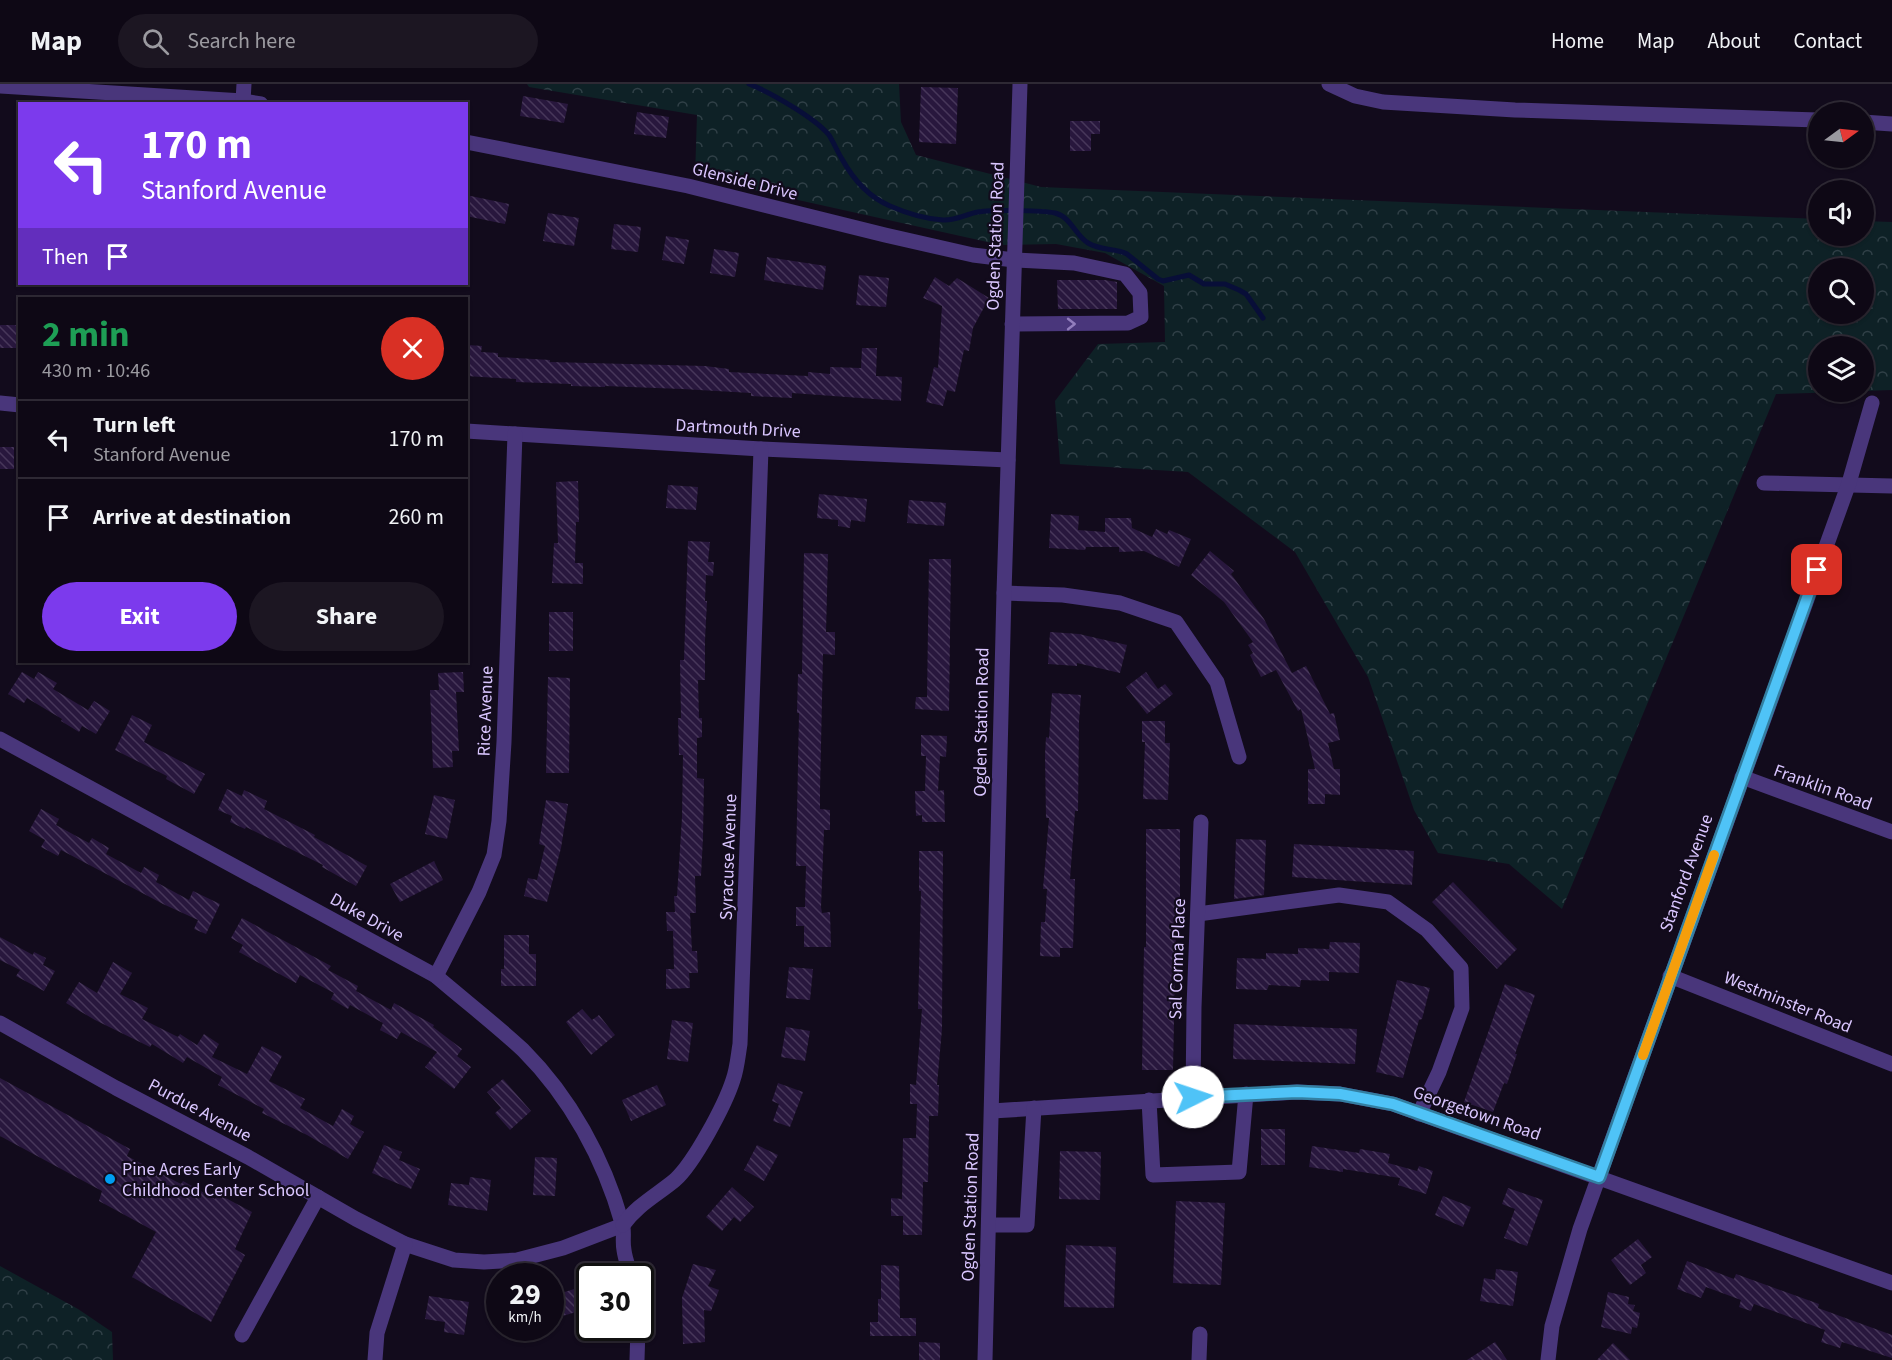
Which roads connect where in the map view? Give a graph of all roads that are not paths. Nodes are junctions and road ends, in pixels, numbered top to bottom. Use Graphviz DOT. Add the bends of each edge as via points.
graph roads {
  1 [pos="244,84"];
  2 [pos="1020,84"];
  3 [pos="1329,84"];
  4 [pos="0,86"];
  5 [pos="243,101"];
  6 [pos="249,102"];
  7 [pos="1808,120"];
  8 [pos="1874,123"];
  9 [pos="1892,124"];
  10 [pos="468,142"];
  11 [pos="1014,260"];
  12 [pos="1012,324"];
  13 [pos="0,403"];
  14 [pos="1872,403"];
  15 [pos="18,405"];
  16 [pos="468,431"];
  17 [pos="514,434"];
  18 [pos="761,449"];
  19 [pos="1008,460"];
  20 [pos="1764,483"];
  21 [pos="1849,483"];
  22 [pos="1892,486"];
  23 [pos="1004,593"];
  24 [pos="0,739"];
  25 [pos="1239,758"];
  26 [pos="1742,777"];
  27 [pos="1201,822"];
  28 [pos="1892,832"];
  29 [pos="1198,914"];
  30 [pos="436,976"];
  31 [pos="1670,976"];
  32 [pos="0,1023"];
  33 [pos="1892,1064"];
  34 [pos="1246,1094"];
  35 [pos="1193,1097"];
  36 [pos="1149,1100"];
  37 [pos="1034,1108"];
  38 [pos="992,1111"];
  39 [pos="1419,1114"];
  40 [pos="1599,1177"];
  41 [pos="318,1197"];
  42 [pos="623,1225"];
  43 [pos="989,1225"];
  44 [pos="405,1244"];
  45 [pos="628,1263"];
  46 [pos="1892,1283"];
  47 [pos="1200,1334"];
  48 [pos="242,1335"];
  49 [pos="638,1341"];
  50 [pos="375,1360"];
  51 [pos="637,1360"];
  52 [pos="985,1360"];
  53 [pos="1199,1360"];
  54 [pos="1548,1360"];
  1 -- 5 [label="street"];
  2 -- 11 [label="street, Ogden Station Road"];
  3 -- 7 [label="street" via="1355,96 1383,102"];
  4 -- 5 [label="street"];
  5 -- 6 [label="street"];
  8 -- 9 [label="street"];
  10 -- 11 [label="street, Glenside Drive" via="688,186 973,255"];
  11 -- 12 [label="street, Ogden Station Road"];
  12 -- 11 [label="street, Glenside Drive, one-way" via="1128,322 1141,317 1140,293 1125,274 1074,262"];
  12 -- 19 [label="street, Ogden Station Road"];
  13 -- 15 [label="street"];
  14 -- 21 [label="street, Stanford Avenue"];
  16 -- 17 [label="street, Dartmouth Drive"];
  17 -- 18 [label="street, Dartmouth Drive"];
  17 -- 30 [label="street, Rice Avenue" via="499,821 494,855 479,892"];
  18 -- 19 [label="street, Dartmouth Drive"];
  18 -- 42 [label="street, Syracuse Avenue" via="741,1044 733,1080 699,1149 677,1178 633,1211"];
  19 -- 23 [label="street, Ogden Station Road"];
  20 -- 21 [label="street"];
  21 -- 22 [label="street"];
  21 -- 26 [label="street, Stanford Avenue"];
  23 -- 25 [label="street" via="1063,595 1120,603 1176,622 1217,682"];
  23 -- 38 [label="street, Ogden Station Road"];
  24 -- 30 [label="street, Duke Drive"];
  26 -- 28 [label="street, Franklin Road"];
  26 -- 31 [label="street, Stanford Avenue"];
  27 -- 29 [label="street, Sal Corma Place"];
  29 -- 35 [label="street, Sal Corma Place"];
  29 -- 39 [label="street" via="1339,895 1388,902 1427,930 1461,968 1462,1008"];
  30 -- 42 [label="street, Duke Drive" via="523,1051 553,1086 574,1114 600,1163"];
  31 -- 33 [label="street, Westminster Road"];
  31 -- 40 [label="street, Stanford Avenue"];
  32 -- 41 [label="street, Purdue Avenue"];
  34 -- 35 [label="street, Georgetown Road"];
  34 -- 36 [label="street" via="1239,1172 1153,1175"];
  34 -- 39 [label="street, Georgetown Road" via="1340,1094 1393,1104"];
  35 -- 36 [label="street, Georgetown Road"];
  36 -- 37 [label="street, Georgetown Road"];
  37 -- 38 [label="street, Georgetown Road"];
  37 -- 43 [label="street" via="1027,1225"];
  38 -- 43 [label="street, Ogden Station Road"];
  39 -- 40 [label="street, Georgetown Road"];
  40 -- 46 [label="street, Georgetown Road"];
  40 -- 54 [label="street, Stanford Avenue" via="1555,1315"];
  41 -- 44 [label="street, Purdue Avenue"];
  41 -- 48 [label="street"];
  42 -- 44 [label="street, Purdue Avenue" via="563,1248 517,1260 454,1260"];
  42 -- 45 [label="street, Duke Drive"];
  43 -- 52 [label="street, Ogden Station Road"];
  44 -- 50 [label="street" via="377,1333"];
  47 -- 53 [label="street"];
  49 -- 51 [label="street"];
}
